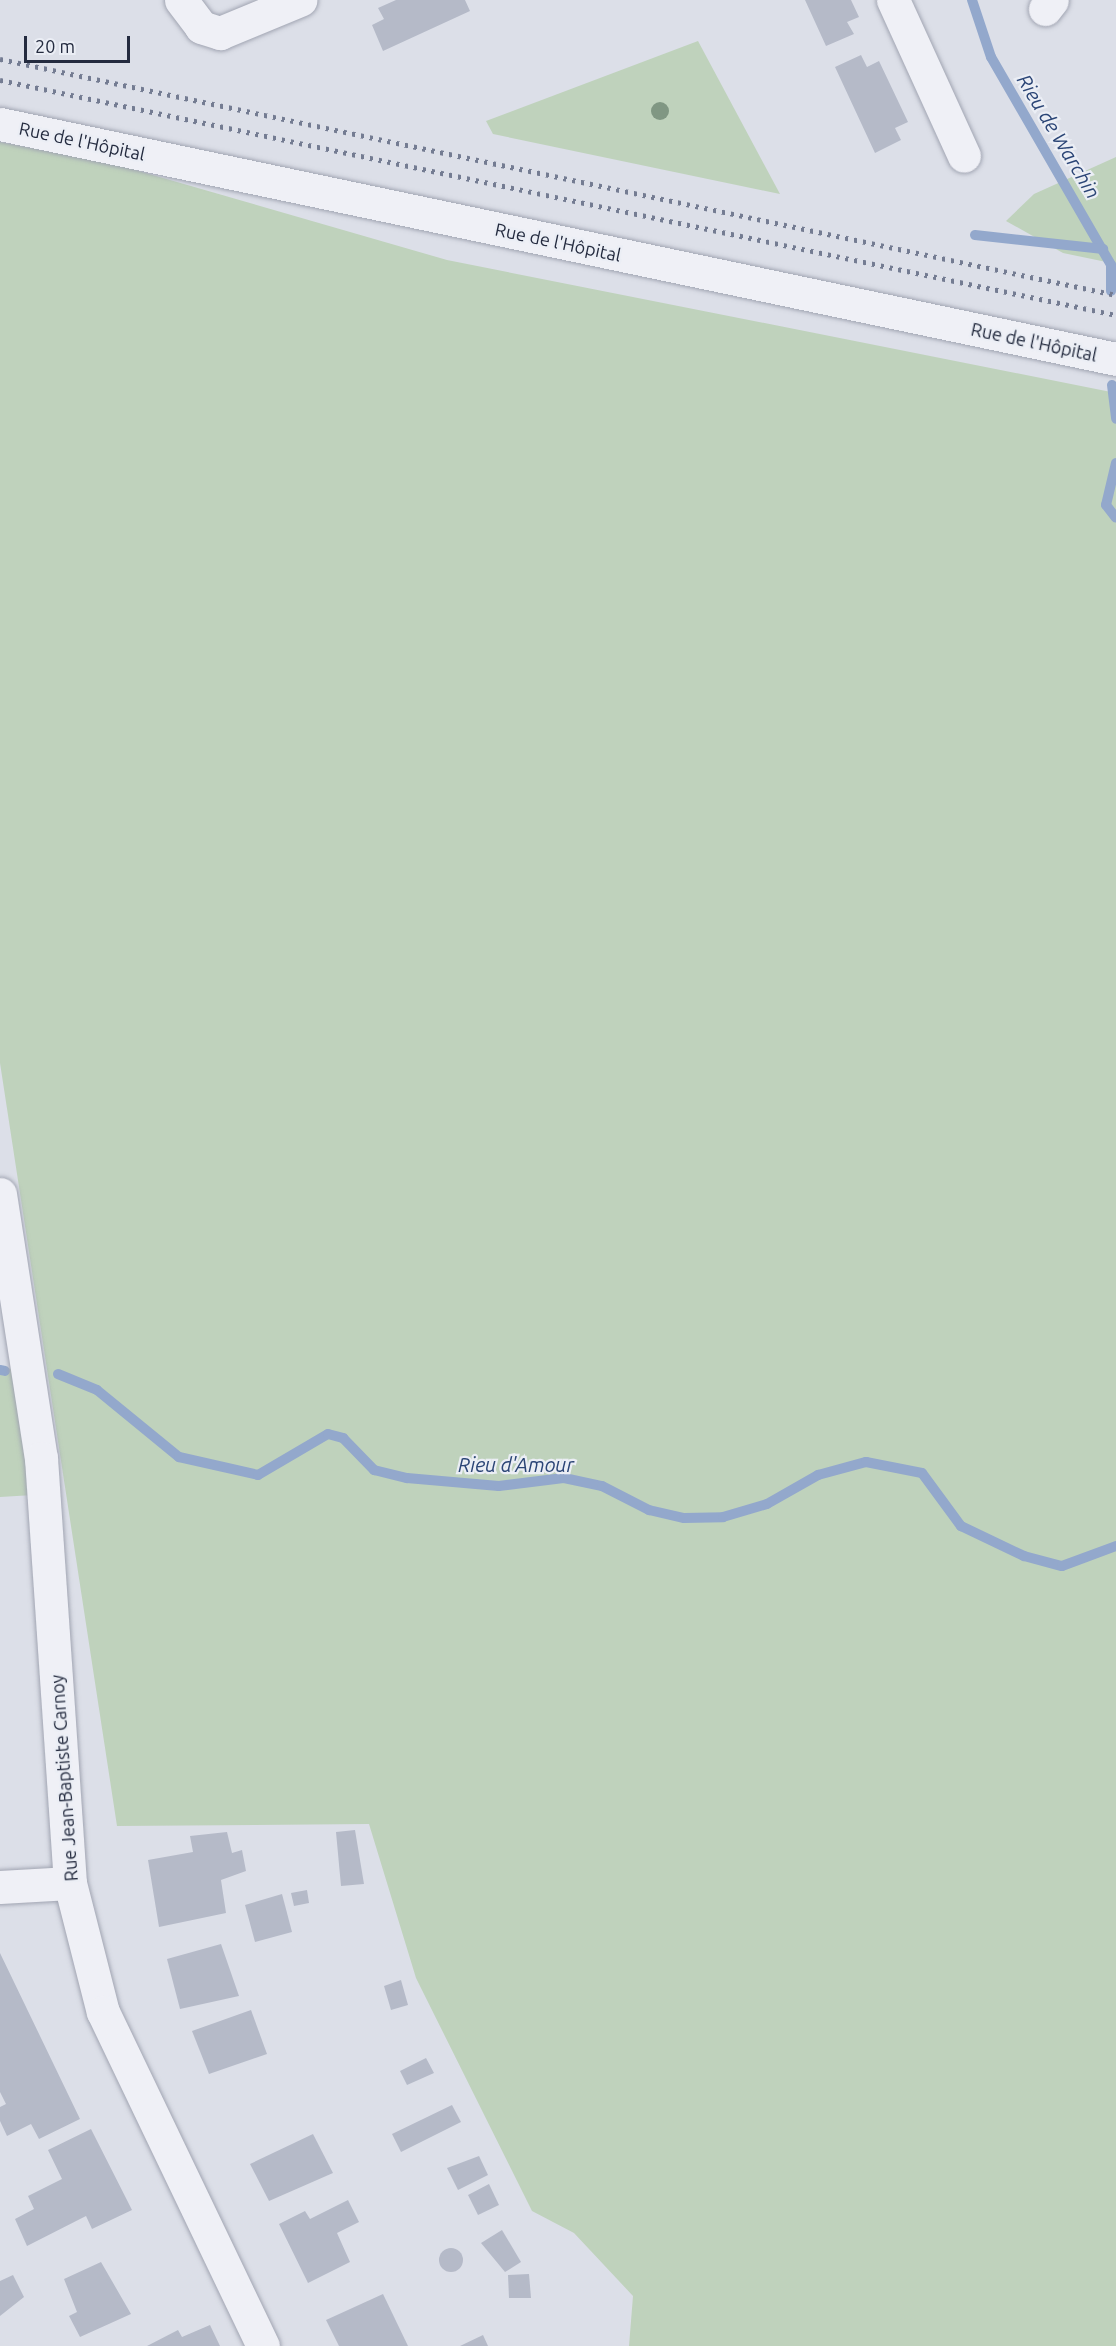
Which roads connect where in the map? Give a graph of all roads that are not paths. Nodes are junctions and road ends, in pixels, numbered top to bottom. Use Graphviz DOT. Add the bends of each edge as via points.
graph roads {
  1 [pos="181,0"];
  2 [pos="300,0"];
  3 [pos="893,0"];
  4 [pos="0,124"];
  5 [pos="964,156"];
  6 [pos="1116,359"];
  7 [pos="0,1194"];
  8 [pos="70,1883"];
  9 [pos="0,1887"];
  10 [pos="263,2346"];
  1 -- 2 [label="street" via="201,27 220,33"];
  3 -- 5 [label="street"];
  4 -- 6 [label="street, Rue de l'Hôpital"];
  7 -- 8 [label="street, Rue Jean-Baptiste Carnoy" via="41,1458"];
  8 -- 9 [label="street"];
  8 -- 10 [label="street, Rue Jean-Baptiste Carnoy" via="103,2012"];
}
